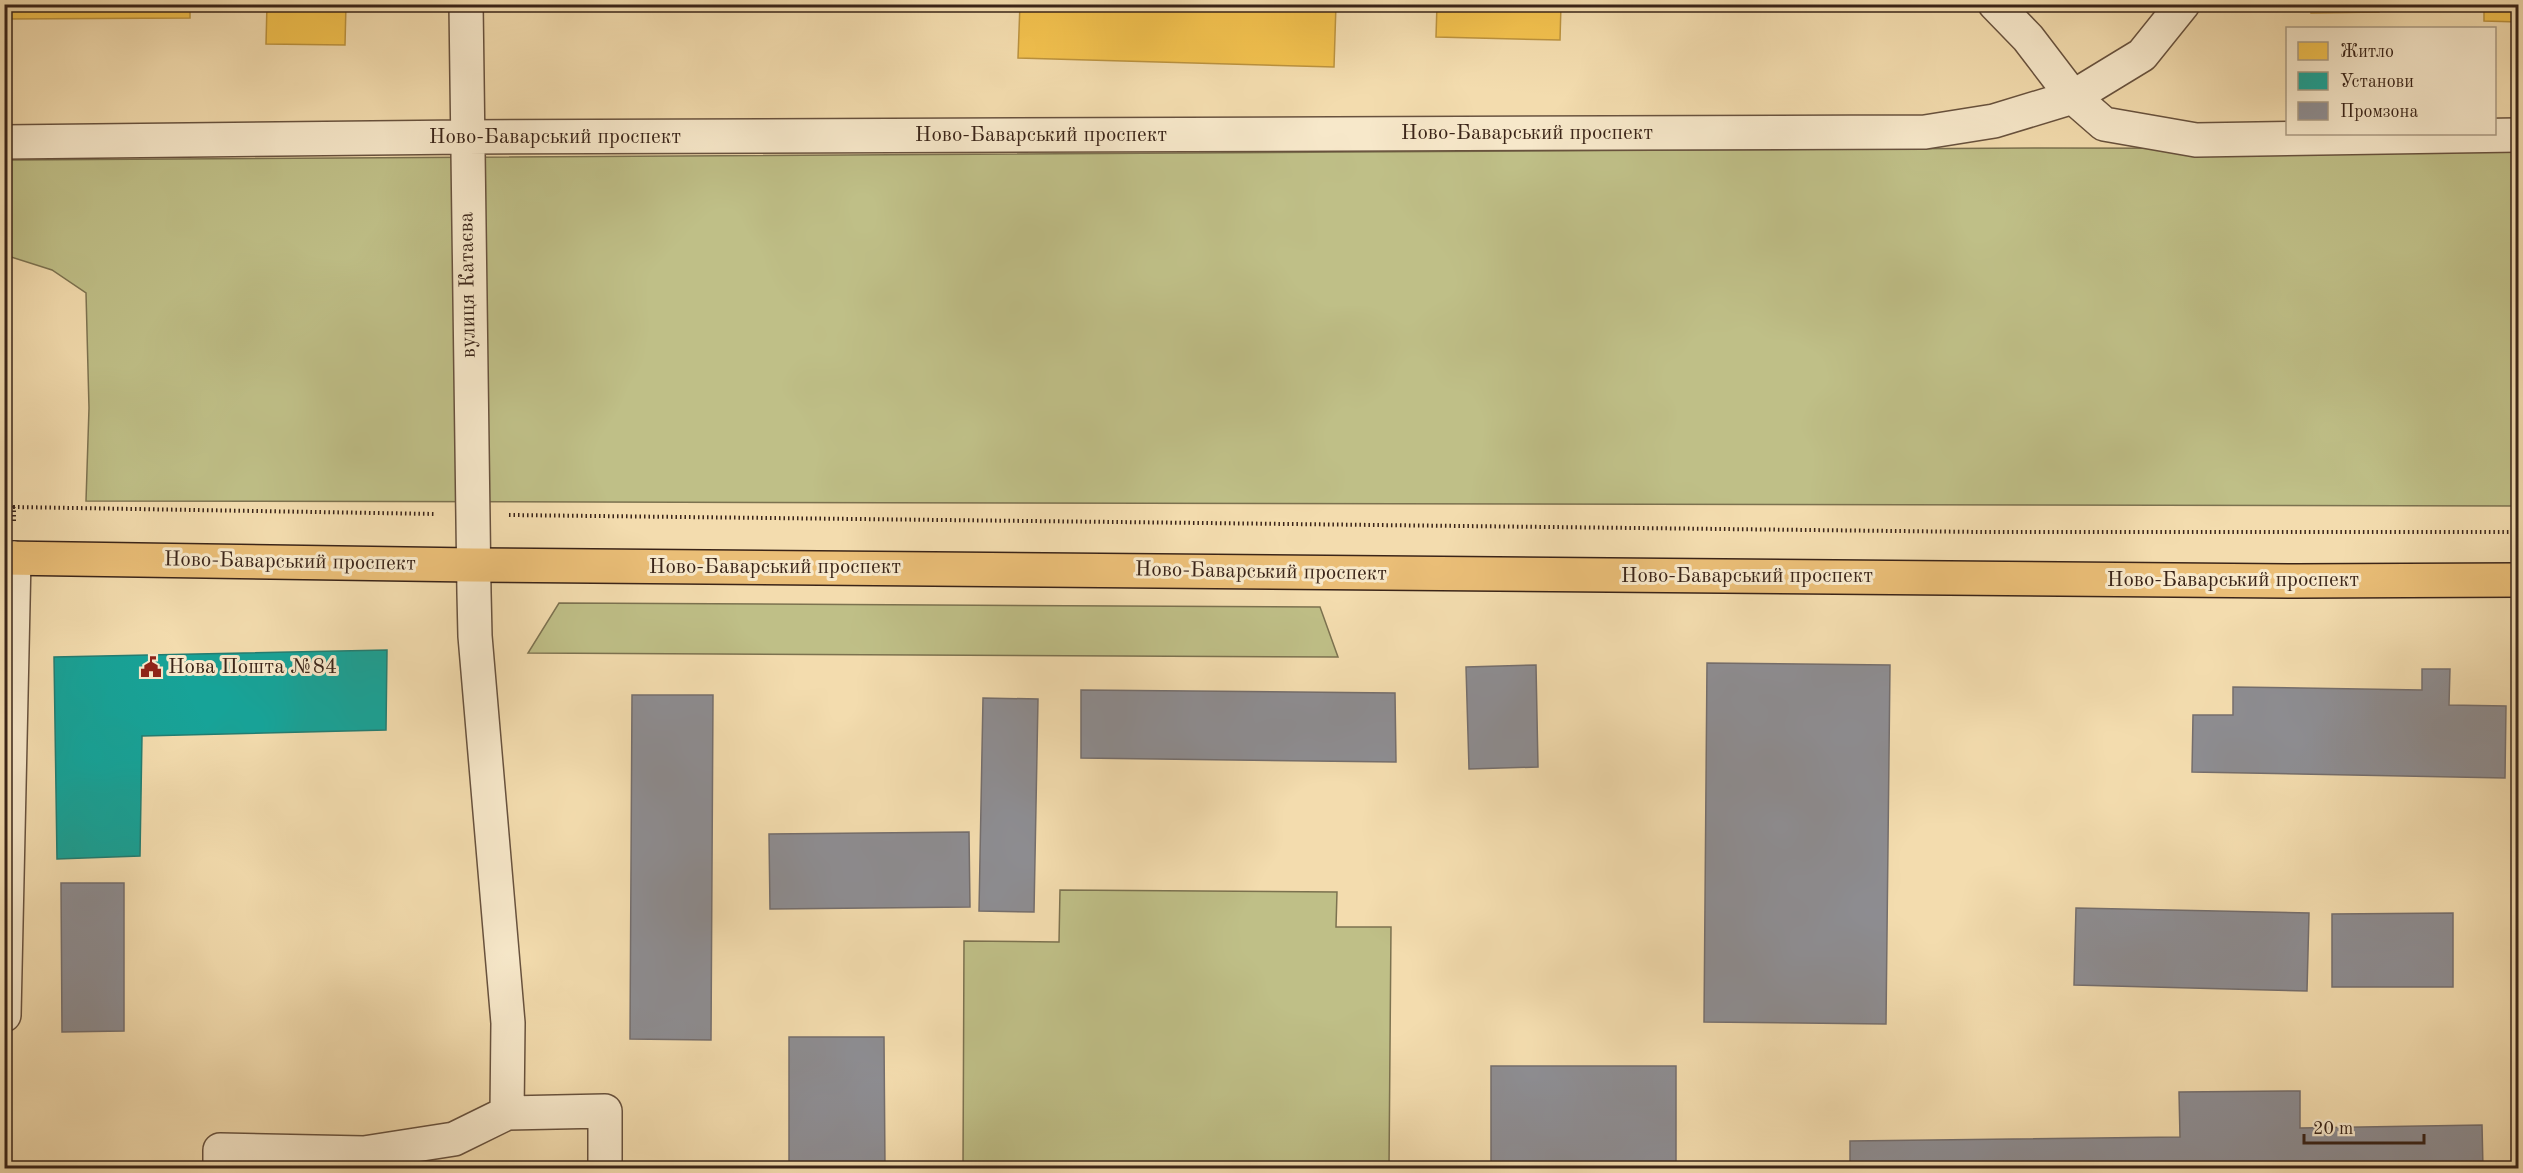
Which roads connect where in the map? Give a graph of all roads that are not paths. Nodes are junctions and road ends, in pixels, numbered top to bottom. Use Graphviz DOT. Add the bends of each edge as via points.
graph roads {
  1 [pos="466,4"];
  2 [pos="1995,4"];
  3 [pos="2183,4"];
  4 [pos="2073,97"];
  5 [pos="2518,135"];
  6 [pos="466,137"];
  7 [pos="4,142"];
  8 [pos="9,558"];
  9 [pos="473,565"];
  10 [pos="2518,580"];
  11 [pos="4,1015"];
  12 [pos="507,1113"];
  13 [pos="220,1168"];
  14 [pos="604,1168"];
  1 -- 6 [label="street, вулиця Катаєва"];
  2 -- 4 [label="street" via="2028,38"];
  3 -- 4 [label="street, Ново-Баварський проспект" via="2142,55"];
  4 -- 5 [label="street" via="2104,124 2196,140"];
  4 -- 6 [label="street, Ново-Баварський проспект" via="1994,121 1925,132"];
  6 -- 7 [label="street, Ново-Баварський проспект"];
  6 -- 9 [label="street, вулиця Катаєва"];
  8 -- 9 [label="main road, Ново-Баварський проспект"];
  8 -- 11 [label="street"];
  9 -- 10 [label="main road, Ново-Баварський проспект"];
  9 -- 12 [label="street, вулиця Катаєва" via="476,648 508,1023"];
  12 -- 13 [label="street" via="454,1139 364,1153 220,1150"];
  12 -- 14 [label="street" via="605,1111"];
}
